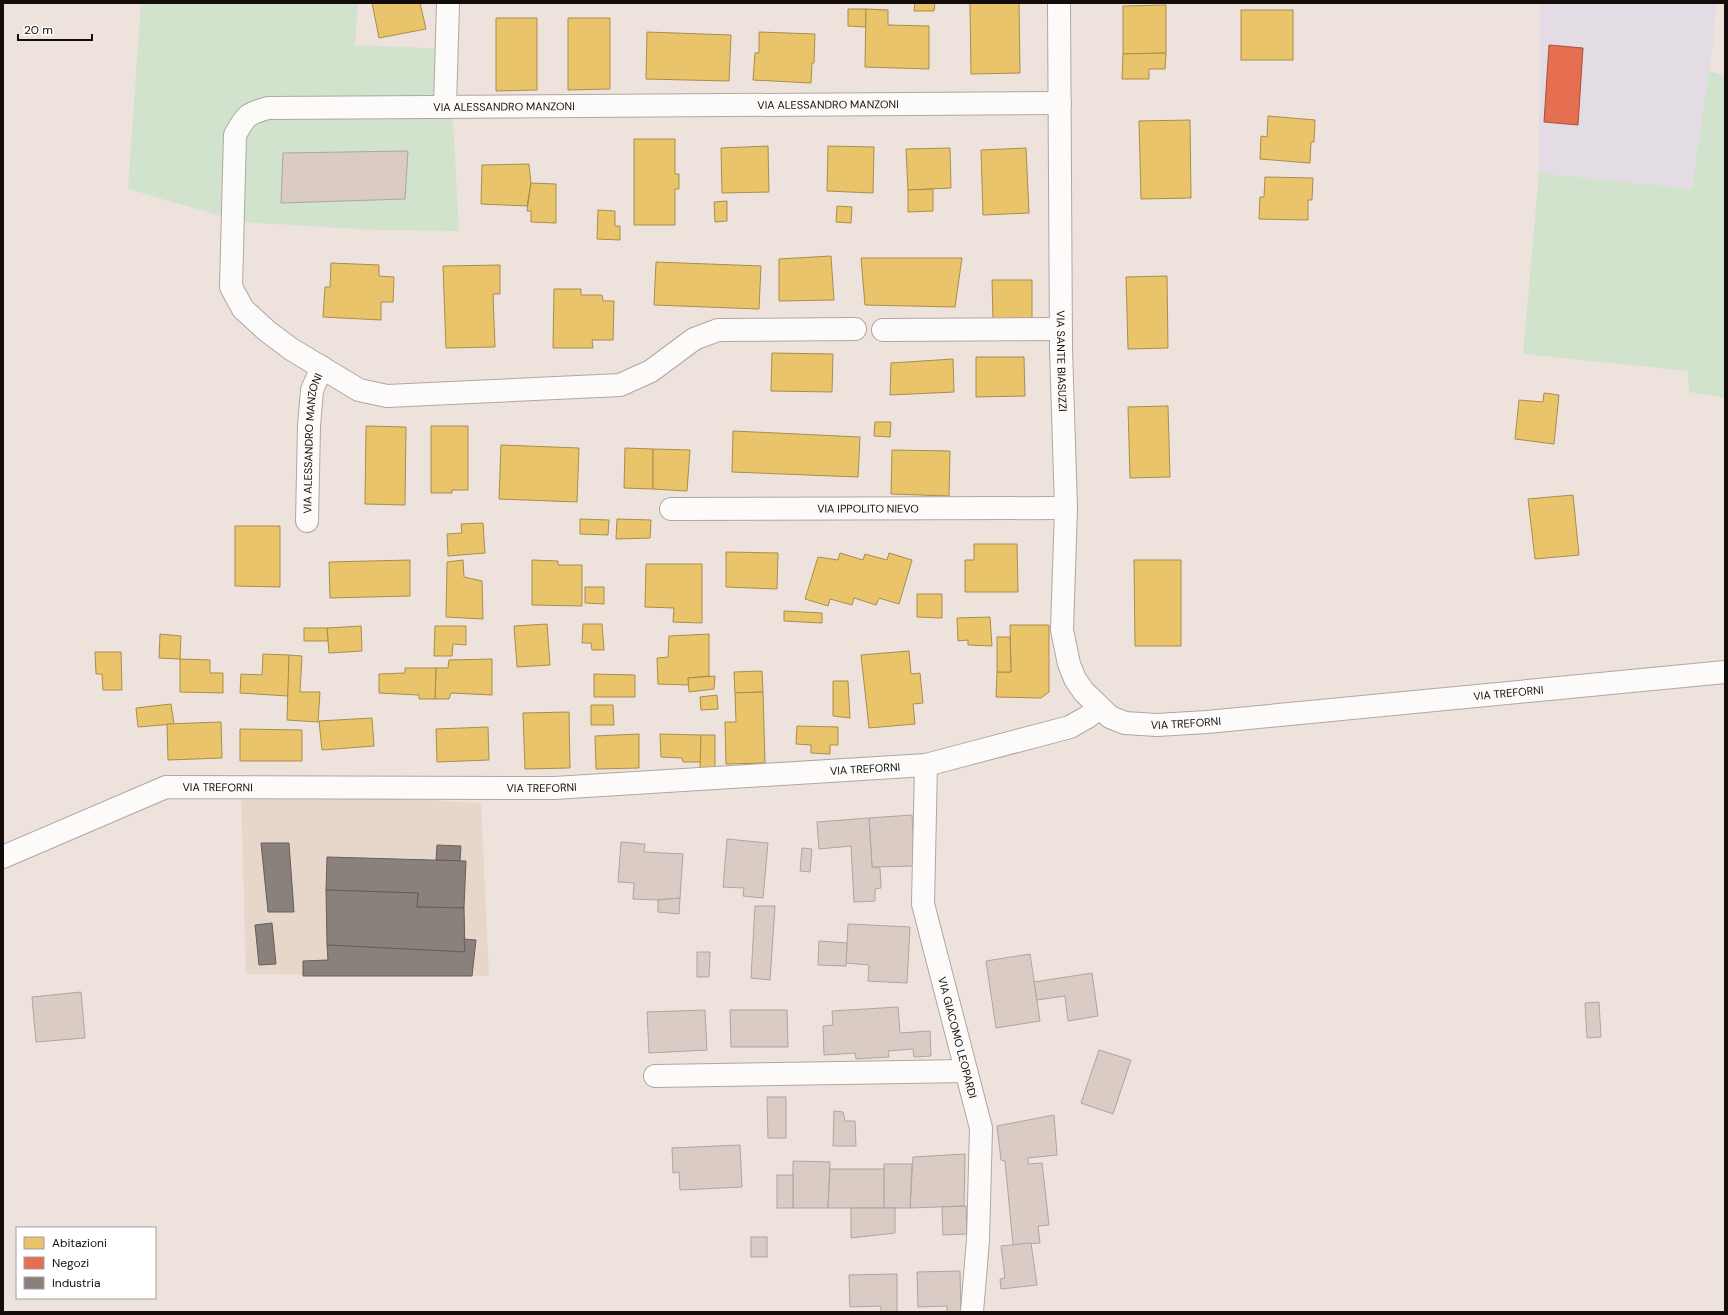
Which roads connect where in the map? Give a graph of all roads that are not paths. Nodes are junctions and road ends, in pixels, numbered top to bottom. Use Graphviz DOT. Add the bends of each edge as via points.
graph roads {
  1 [pos="448,3"];
  2 [pos="1059,3"];
  3 [pos="1060,103"];
  4 [pos="445,107"];
  5 [pos="855,329"];
  6 [pos="1061,329"];
  7 [pos="883,330"];
  8 [pos="322,367"];
  9 [pos="1066,508"];
  10 [pos="671,509"];
  11 [pos="307,521"];
  12 [pos="1725,672"];
  13 [pos="1099,708"];
  14 [pos="926,764"];
  15 [pos="3,857"];
  16 [pos="966,1071"];
  17 [pos="655,1076"];
  18 [pos="972,1312"];
  1 -- 4 [label="street"];
  2 -- 3 [label="street, VIA SANTE BIASUZZI"];
  3 -- 4 [label="street, VIA ALESSANDRO MANZONI"];
  3 -- 6 [label="street, VIA SANTE BIASUZZI"];
  4 -- 8 [label="street, VIA ALESSANDRO MANZONI" via="268,108 244,118 235,135 231,287 243,309 267,331"];
  5 -- 8 [label="street, VIA ALESSANDRO MANZONI" via="718,330 694,339 651,371 620,385 387,396 359,390"];
  6 -- 7 [label="street"];
  6 -- 9 [label="street, VIA SANTE BIASUZZI"];
  8 -- 11 [label="street, VIA ALESSANDRO MANZONI" via="312,390"];
  9 -- 10 [label="street, VIA IPPOLITO NIEVO"];
  9 -- 13 [label="street, VIA SANTE BIASUZZI" via="1062,630 1075,679"];
  12 -- 13 [label="street, VIA TREFORNI" via="1157,725 1125,723 1110,717"];
  13 -- 14 [label="street, VIA TREFORNI" via="1070,727"];
  14 -- 15 [label="street, VIA TREFORNI" via="554,788 166,787"];
  14 -- 16 [label="street, VIA GIACOMO LEOPARDI" via="922,904"];
  16 -- 17 [label="street"];
  16 -- 18 [label="street, VIA GIACOMO LEOPARDI" via="981,1128 978,1240"];
}
